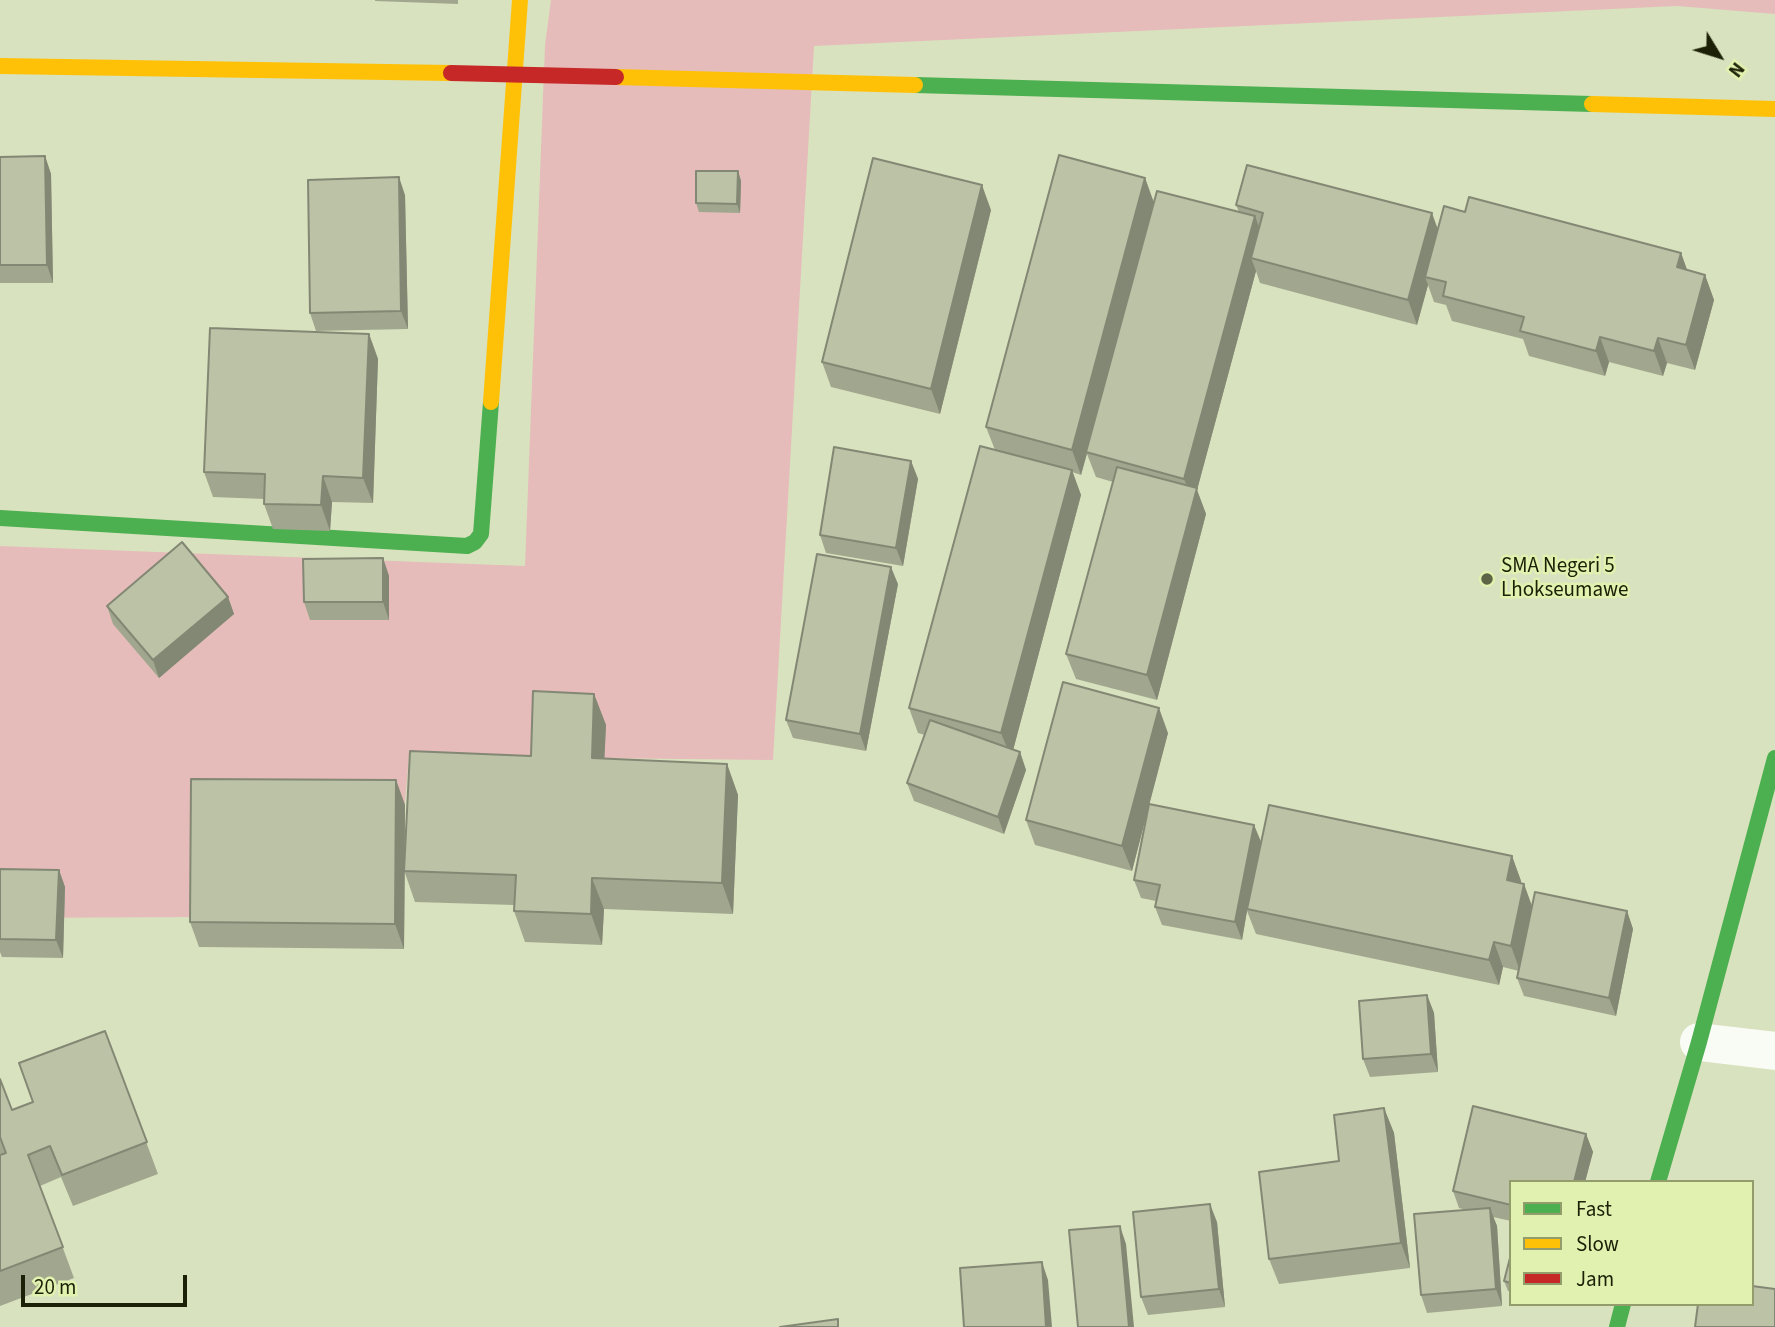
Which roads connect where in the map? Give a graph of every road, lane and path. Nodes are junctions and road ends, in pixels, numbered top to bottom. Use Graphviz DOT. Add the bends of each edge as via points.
graph roads {
  1 [pos="520,0"];
  2 [pos="0,66"];
  3 [pos="516,74"];
  4 [pos="1775,109"];
  5 [pos="0,517"];
  6 [pos="1775,758"];
  7 [pos="1699,1042"];
  8 [pos="1775,1051"];
  9 [pos="1659,1180"];
  10 [pos="1622,1306"];
  11 [pos="1617,1327"];
  1 -- 3 [label="street"];
  2 -- 3 [label="street"];
  3 -- 4 [label="street"];
  3 -- 5 [label="street" via="482,525 475,542 467,546"];
  6 -- 7 [label="street"];
  7 -- 8 [label="street"];
  7 -- 9 [label="street"];
  10 -- 11 [label="street"];
}
